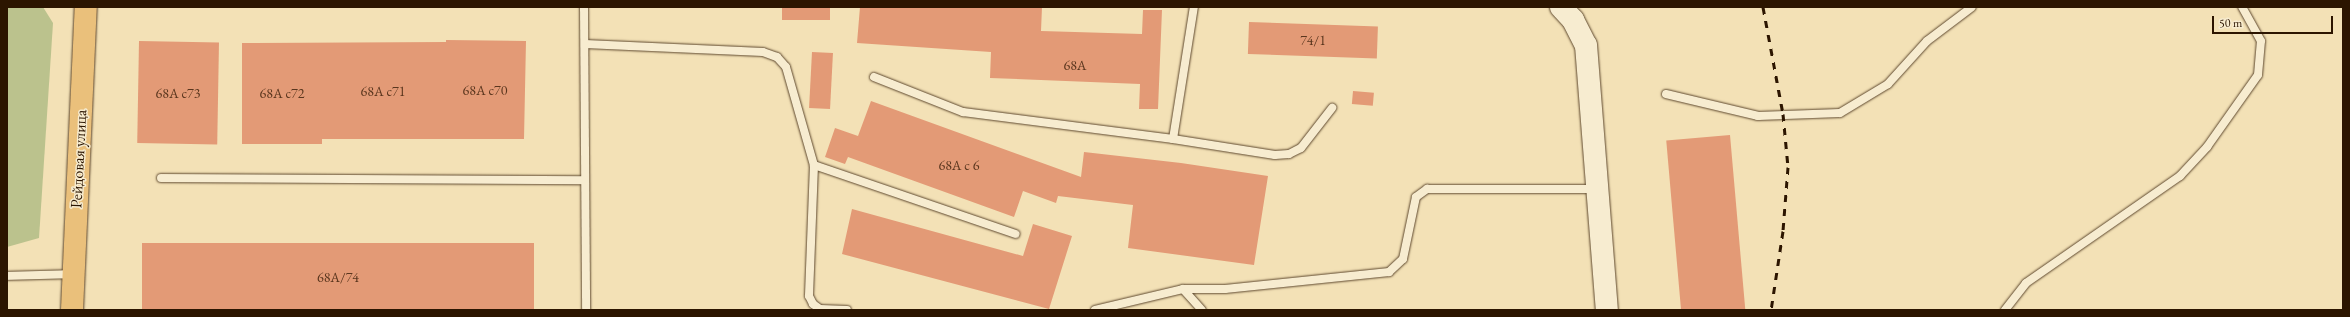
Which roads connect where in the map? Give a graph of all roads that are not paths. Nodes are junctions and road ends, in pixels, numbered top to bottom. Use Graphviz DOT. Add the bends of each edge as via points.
graph roads {
  1 [pos="86,7"];
  2 [pos="584,7"];
  3 [pos="1194,7"];
  4 [pos="1561,7"];
  5 [pos="1972,7"];
  6 [pos="2242,7"];
  7 [pos="585,44"];
  8 [pos="874,76"];
  9 [pos="1666,94"];
  10 [pos="1332,108"];
  11 [pos="1173,139"];
  12 [pos="814,165"];
  13 [pos="161,178"];
  14 [pos="585,180"];
  15 [pos="1597,189"];
  16 [pos="1015,234"];
  17 [pos="74,274"];
  18 [pos="7,276"];
  19 [pos="1183,288"];
  20 [pos="72,310"];
  21 [pos="586,310"];
  22 [pos="847,310"];
  23 [pos="1095,310"];
  24 [pos="1202,310"];
  25 [pos="1607,310"];
  26 [pos="2005,310"];
  1 -- 17 [label="main road, Рейдовая улица"];
  2 -- 7 [label="lane"];
  3 -- 11 [label="lane"];
  4 -- 15 [label="main road" via="1574,20 1586,45"];
  5 -- 9 [label="lane" via="1927,41 1888,84 1840,113 1758,116"];
  6 -- 26 [label="lane" via="2261,41 2258,75 2208,147 2180,176 2026,283"];
  7 -- 12 [label="lane" via="763,52 778,57 786,67"];
  7 -- 14 [label="lane"];
  8 -- 11 [label="lane" via="963,112"];
  10 -- 11 [label="lane" via="1301,148 1290,154 1275,155"];
  12 -- 16 [label="lane"];
  12 -- 22 [label="lane" via="809,296 813,304 820,309"];
  13 -- 14 [label="lane"];
  14 -- 21 [label="lane"];
  15 -- 19 [label="lane" via="1427,189 1416,197 1403,259 1389,272 1225,288"];
  15 -- 25 [label="main road"];
  17 -- 18 [label="lane"];
  17 -- 20 [label="main road, Рейдовая улица"];
  19 -- 23 [label="lane"];
  19 -- 24 [label="lane"];
}
